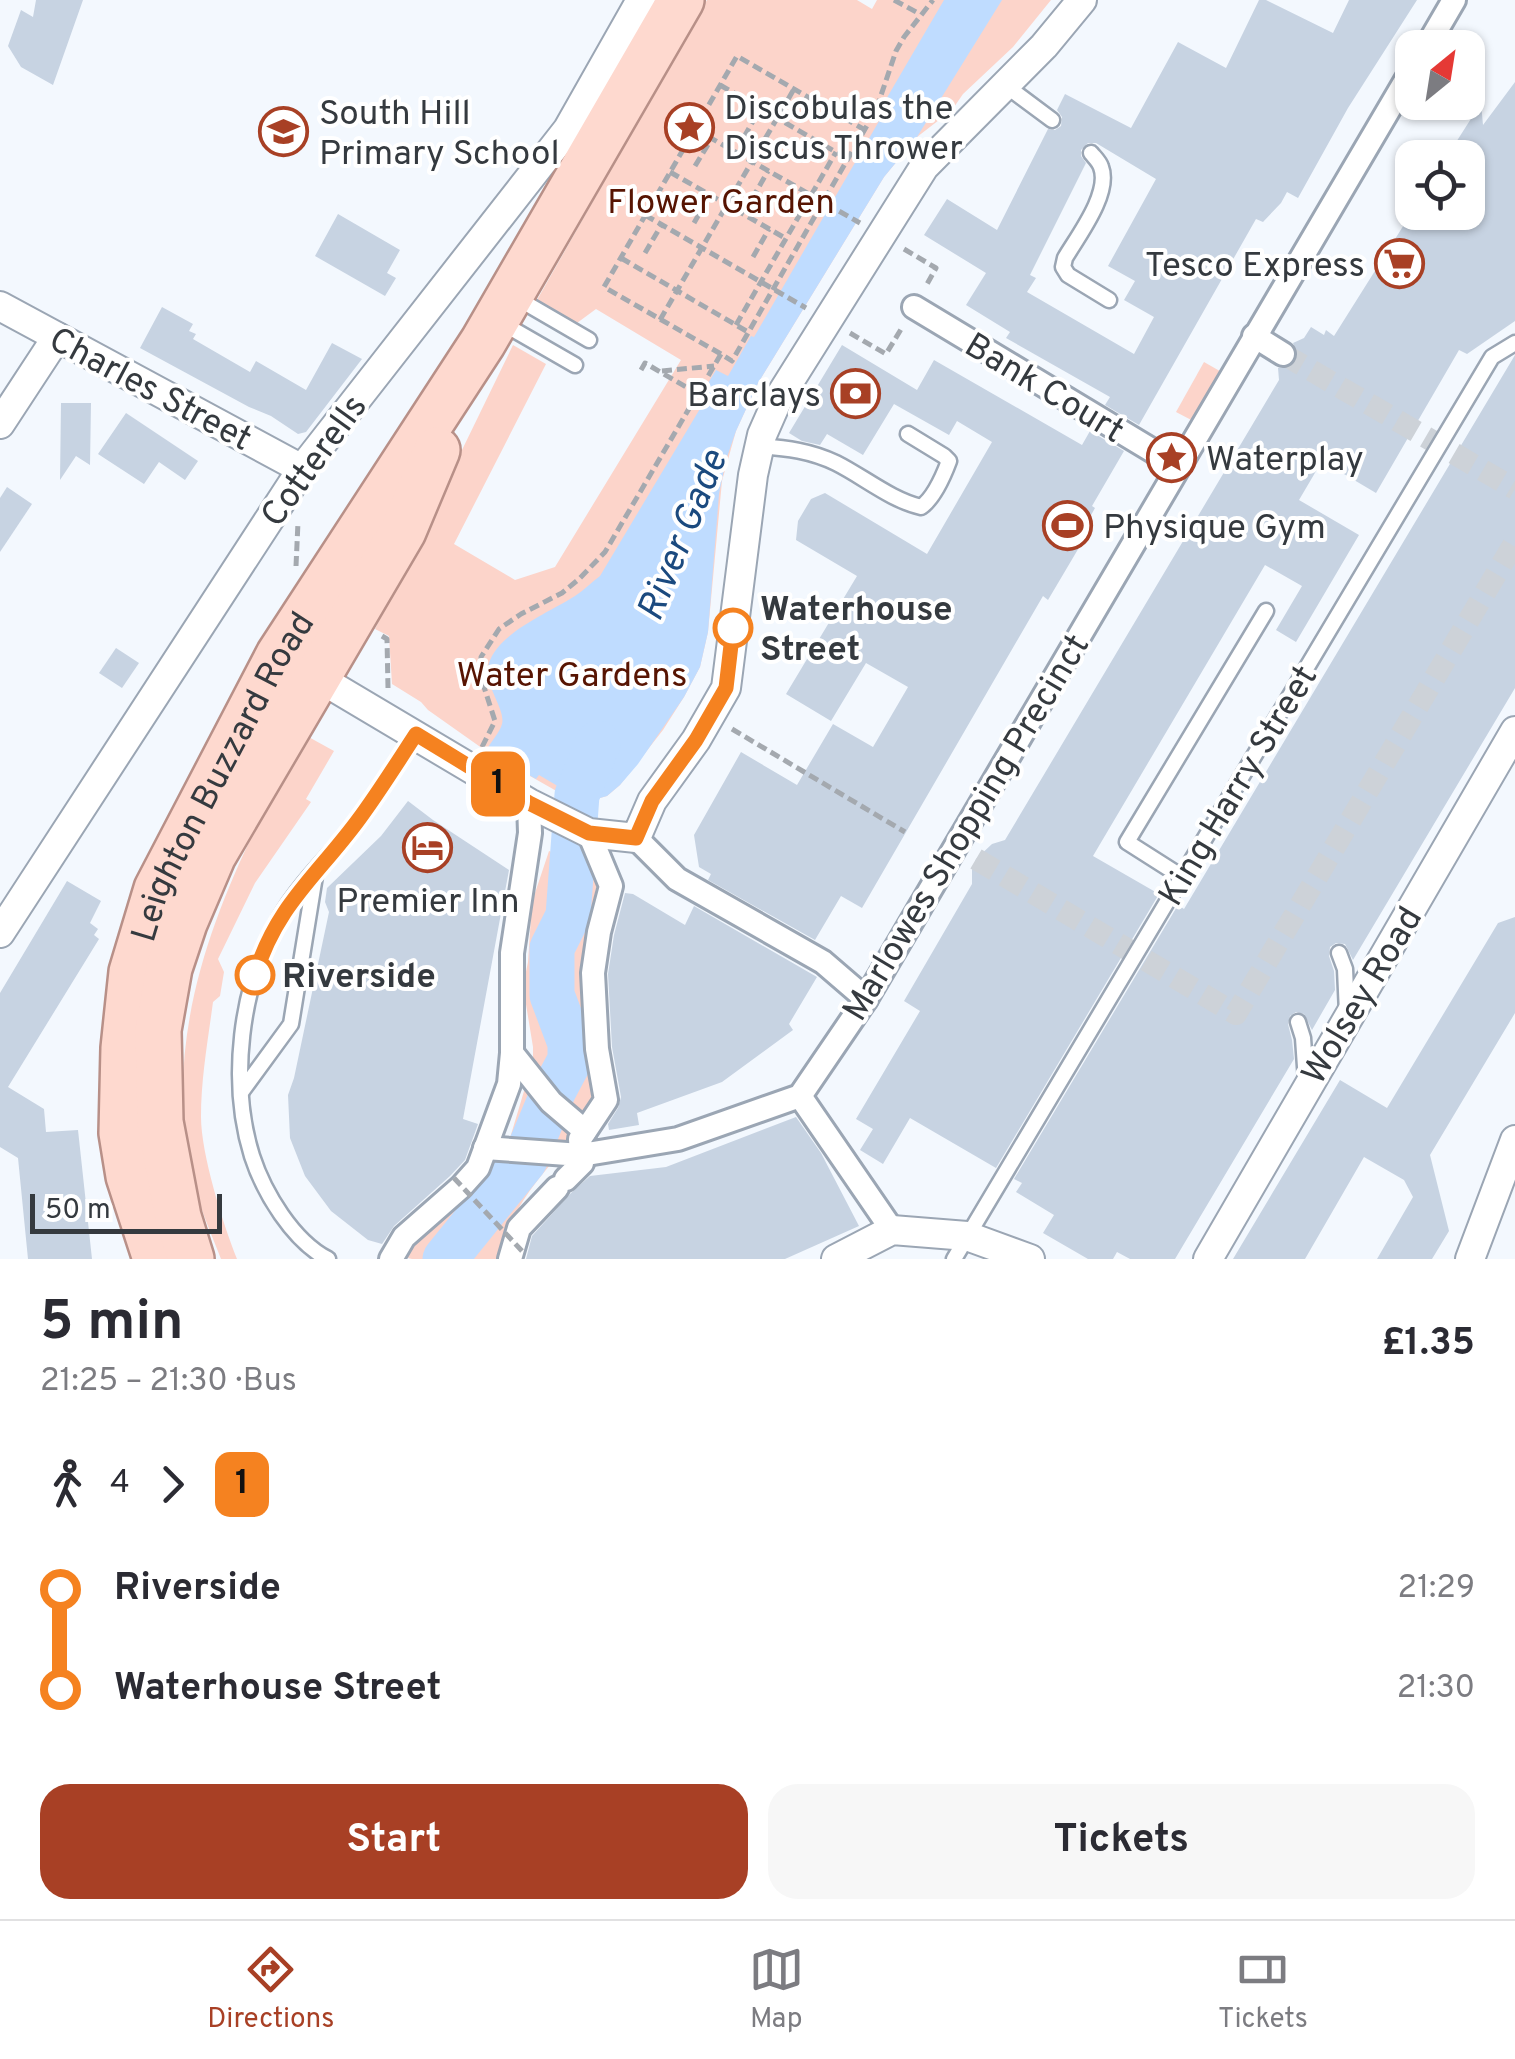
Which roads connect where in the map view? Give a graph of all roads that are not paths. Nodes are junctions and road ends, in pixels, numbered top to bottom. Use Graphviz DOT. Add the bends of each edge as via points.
graph roads {
  1 [pos="641,0"];
  2 [pos="681,0"];
  3 [pos="1082,0"];
  4 [pos="1454,0"];
  5 [pos="1436,30"];
  6 [pos="1005,85"];
  7 [pos="1395,99"];
  8 [pos="1052,120"];
  9 [pos="1091,153"];
  10 [pos="1109,300"];
  11 [pos="0,306"];
  12 [pos="914,307"];
  13 [pos="496,319"];
  14 [pos="1254,336"];
  15 [pos="57,337"];
  16 [pos="589,340"];
  17 [pos="1515,343"];
  18 [pos="1283,354"];
  19 [pos="575,365"];
  20 [pos="0,424"];
  21 [pos="908,434"];
  22 [pos="759,446"];
  23 [pos="1178,466"];
  24 [pos="302,469"];
  25 [pos="1266,611"];
  26 [pos="298,665"];
  27 [pos="1515,731"];
  28 [pos="416,734"];
  29 [pos="529,803"];
  30 [pos="589,833"];
  31 [pos="636,838"];
  32 [pos="316,870"];
  33 [pos="1182,877"];
  34 [pos="0,932"];
  35 [pos="1339,953"];
  36 [pos="866,999"];
  37 [pos="1347,1019"];
  38 [pos="1298,1022"];
  39 [pos="512,1053"];
  40 [pos="1306,1087"];
  41 [pos="242,1092"];
  42 [pos="800,1096"];
  43 [pos="1515,1140"];
  44 [pos="583,1143"];
  45 [pos="485,1148"];
  46 [pos="892,1230"];
  47 [pos="961,1248"];
  48 [pos="516,1255"];
  49 [pos="156,1259"];
  50 [pos="191,1259"];
  51 [pos="328,1259"];
  52 [pos="391,1259"];
  53 [pos="836,1259"];
  54 [pos="1030,1259"];
  55 [pos="1208,1259"];
  56 [pos="1470,1259"];
  1 -- 24 [label="street, Cotterells" via="568,130"];
  2 -- 13 [label="main road, Leighton Buzzard Road"];
  3 -- 6 [label="street"];
  4 -- 5 [label="street"];
  6 -- 8 [label="lane"];
  6 -- 22 [label="street" via="924,167 777,401"];
  7 -- 14 [label="street, Marlowes Shopping Precinct"];
  9 -- 10 [label="lane" via="1102,167 1102,190 1064,267"];
  11 -- 15 [label="street, Charles Street"];
  12 -- 23 [label="street, Bank Court"];
  13 -- 16 [label="lane"];
  13 -- 19 [label="lane"];
  13 -- 26 [label="main road, Leighton Buzzard Road"];
  14 -- 18 [label="street"];
  14 -- 23 [label="street, Marlowes Shopping Precinct"];
  15 -- 20 [label="street"];
  15 -- 24 [label="street, Charles Street"];
  17 -- 33 [label="lane, King Harry Street" via="1492,356"];
  21 -- 22 [label="lane" via="948,462 921,508 811,453"];
  22 -- 31 [label="street" via="726,688 652,801"];
  23 -- 36 [label="street, Marlowes Shopping Precinct" via="966,853"];
  24 -- 34 [label="street, Cotterells"];
  25 -- 33 [label="lane" via="1127,842"];
  26 -- 28 [label="street"];
  26 -- 49 [label="main road, Leighton Buzzard Road" via="157,889 132,972 122,1133"];
  26 -- 50 [label="main road, Leighton Buzzard Road" via="169,968 158,1030 160,1122"];
  27 -- 37 [label="street, Wolsey Road"];
  28 -- 29 [label="street"];
  28 -- 32 [label="lane"];
  29 -- 30 [label="street"];
  29 -- 39 [label="street" via="512,953"];
  30 -- 31 [label="street"];
  30 -- 44 [label="street" via="611,886 594,973 596,1049 606,1100"];
  31 -- 36 [label="street" via="676,879 823,962"];
  32 -- 41 [label="lane" via="290,1024"];
  32 -- 41 [label="lane" via="280,917 256,970 244,1024"];
  33 -- 47 [label="lane, King Harry Street"];
  35 -- 37 [label="lane"];
  36 -- 42 [label="street, Marlowes Shopping Precinct"];
  37 -- 40 [label="street, Wolsey Road"];
  38 -- 40 [label="lane"];
  39 -- 44 [label="street"];
  39 -- 45 [label="street" via="509,1084"];
  40 -- 55 [label="street, Wolsey Road"];
  41 -- 51 [label="lane" via="258,1174 291,1227"];
  42 -- 44 [label="street" via="678,1139"];
  42 -- 46 [label="street"];
  43 -- 56 [label="street"];
  44 -- 45 [label="street"];
  44 -- 48 [label="street" via="582,1163 519,1228"];
  45 -- 52 [label="street" via="462,1187 404,1237"];
  46 -- 47 [label="street"];
  46 -- 53 [label="street"];
  47 -- 54 [label="street"];
}
